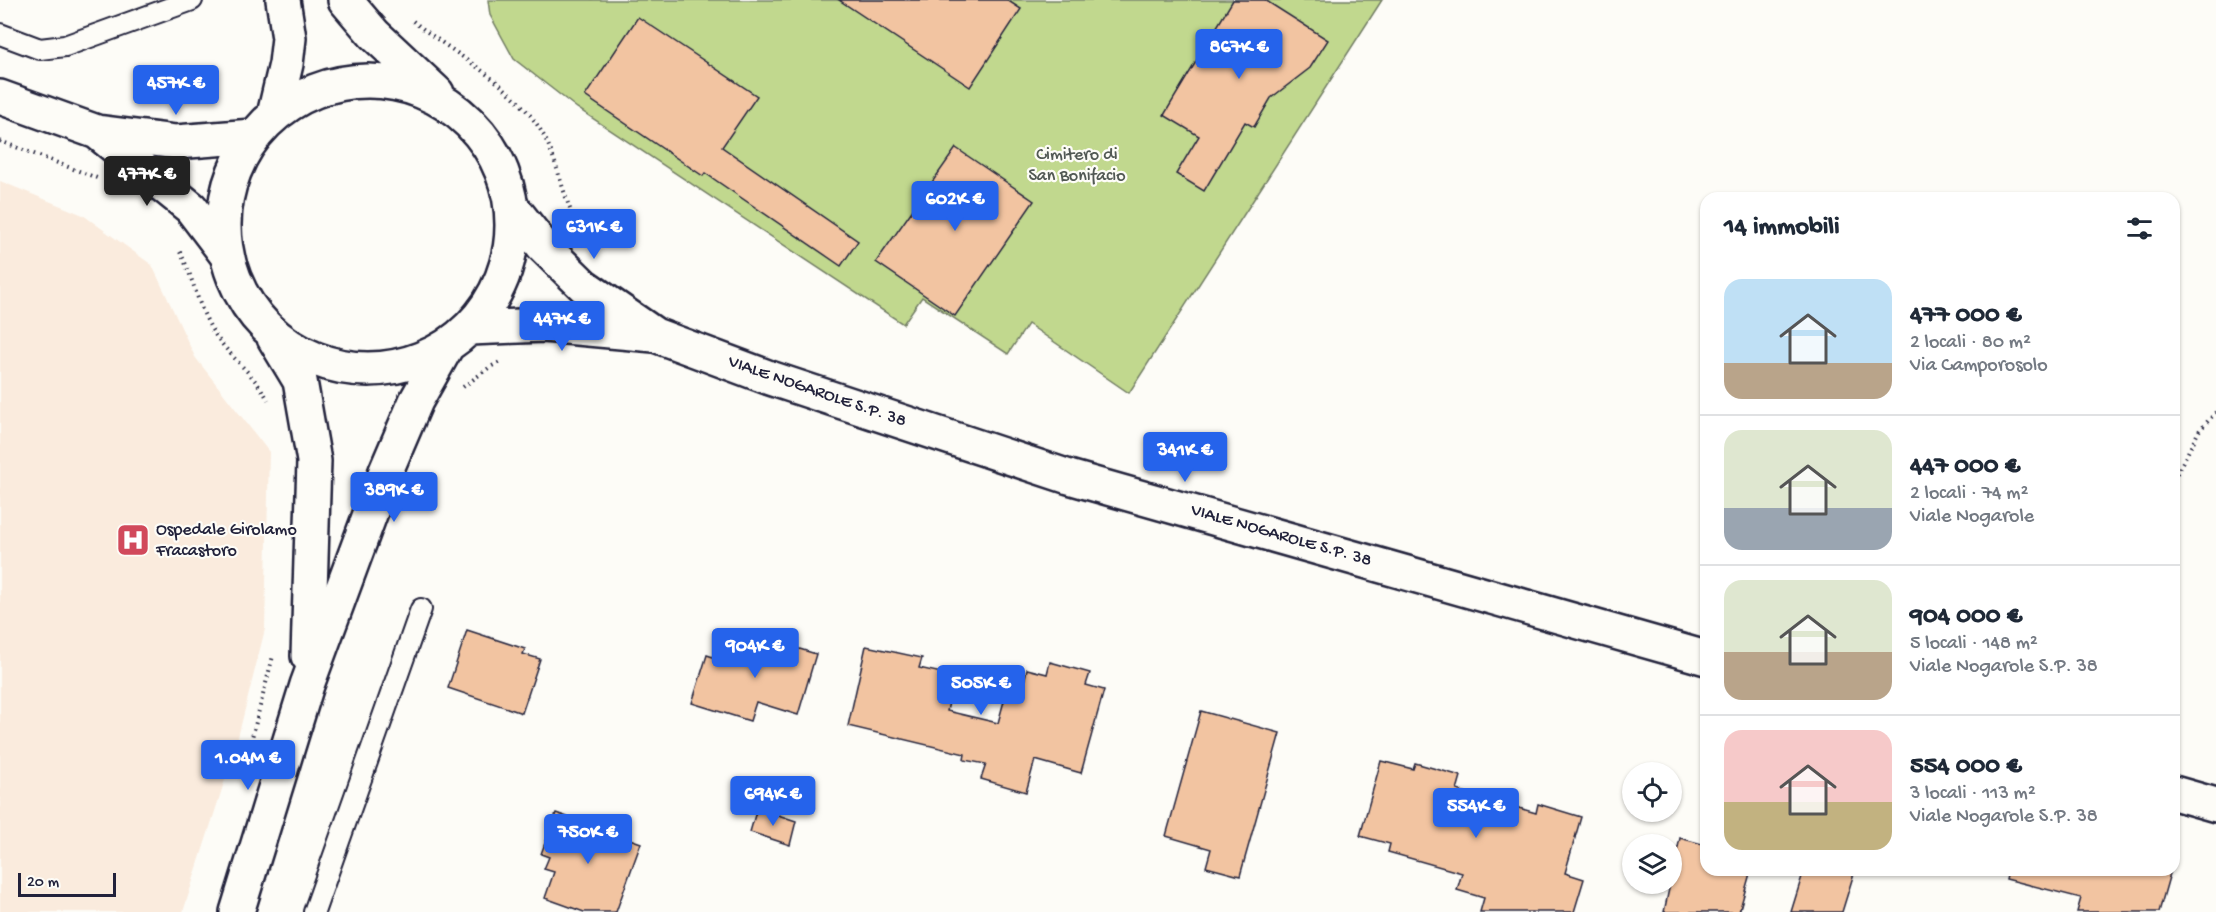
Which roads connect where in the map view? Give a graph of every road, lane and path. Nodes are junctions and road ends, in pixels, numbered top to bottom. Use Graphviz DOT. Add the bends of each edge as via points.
graph roads {
  1 [pos="192,0"];
  2 [pos="283,0"];
  3 [pos="345,0"];
  4 [pos="405,15"];
  5 [pos="0,34"];
  6 [pos="0,97"];
  7 [pos="451,107"];
  8 [pos="264,125"];
  9 [pos="97,132"];
  10 [pos="0,141"];
  11 [pos="105,180"];
  12 [pos="512,207"];
  13 [pos="584,238"];
  14 [pos="174,244"];
  15 [pos="226,254"];
  16 [pos="271,333"];
  17 [pos="656,335"];
  18 [pos="458,337"];
  19 [pos="508,359"];
  20 [pos="461,389"];
  21 [pos="270,404"];
  22 [pos="2216,412"];
  23 [pos="2180,467"];
  24 [pos="421,609"];
  25 [pos="274,653"];
  26 [pos="1700,656"];
  27 [pos="307,684"];
  28 [pos="248,754"];
  29 [pos="2180,795"];
  30 [pos="2216,805"];
  31 [pos="237,912"];
  32 [pos="314,912"];
  1 -- 5 [label="lane" via="65,46 40,49"];
  2 -- 8 [label="main road" via="289,38 286,64"];
  3 -- 7 [label="main road" via="374,34"];
  4 -- 13 [label="path" via="493,78 526,111 550,149 571,217"];
  6 -- 9 [label="main road"];
  7 -- 8 [label="main road" via="408,86 361,81 315,90"];
  7 -- 12 [label="main road" via="481,134 502,168"];
  8 -- 9 [label="main road" via="176,142"];
  8 -- 15 [label="main road" via="237,163 227,192 223,223"];
  9 -- 15 [label="main road" via="191,208"];
  10 -- 11 [label="path"];
  12 -- 17 [label="main road" via="543,246 584,286"];
  12 -- 18 [label="main road" via="511,251 496,293"];
  14 -- 21 [label="path" via="216,337 260,384"];
  15 -- 16 [label="main road" via="235,283"];
  16 -- 18 [label="main road" via="311,358 357,369 404,366"];
  16 -- 27 [label="main road" via="300,381 314,461"];
  17 -- 18 [label="main road" via="544,325"];
  17 -- 26 [label="main road, VIALE NOGAROLE S.P. 38" via="770,378 1070,477"];
  18 -- 27 [label="main road" via="416,401"];
  19 -- 20 [label="path"];
  22 -- 23 [label="path" via="2199,431"];
  24 -- 32 [label="lane"];
  25 -- 28 [label="path"];
  27 -- 31 [label="main road"];
  29 -- 30 [label="main road"];
}
